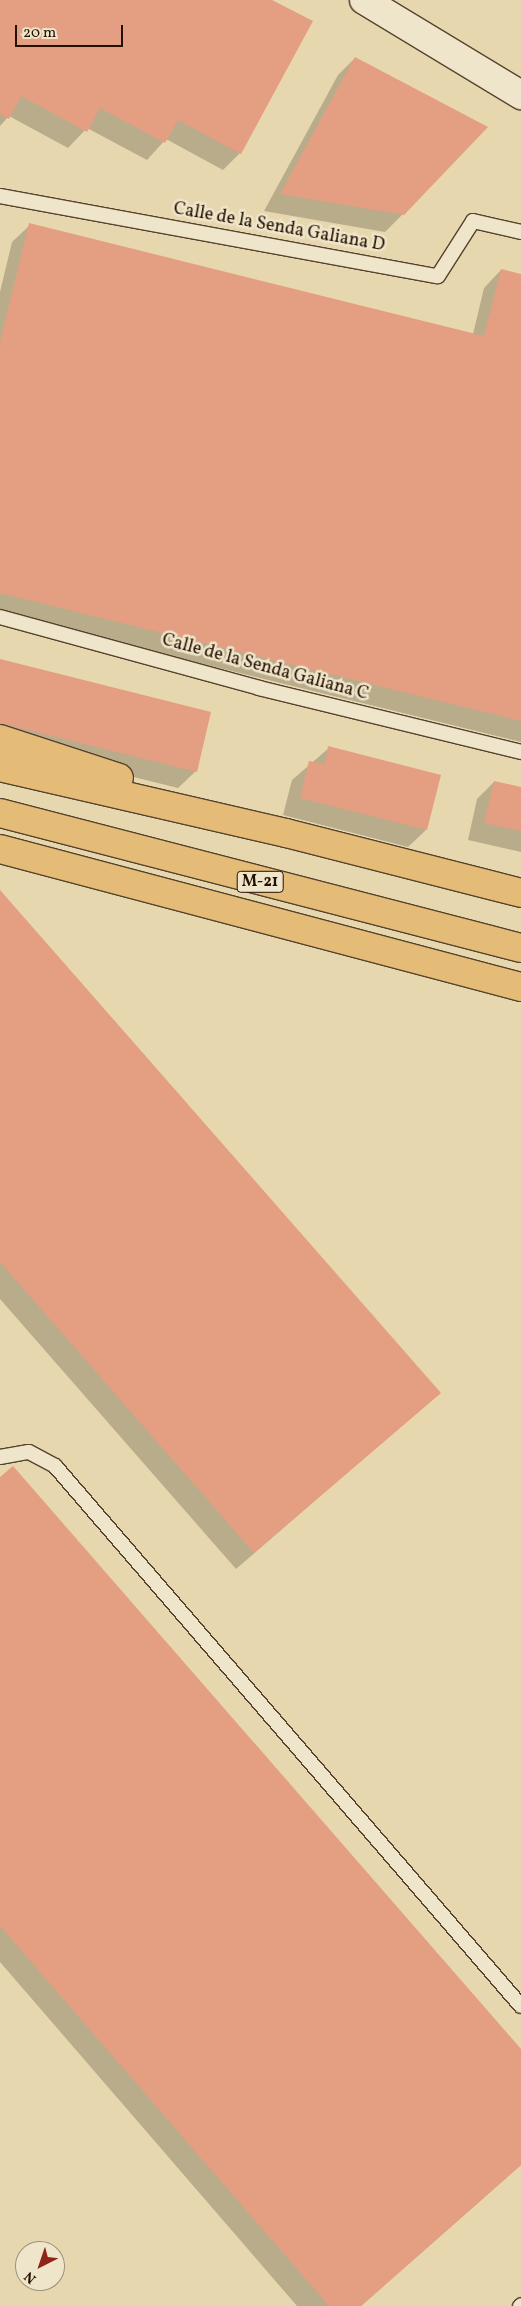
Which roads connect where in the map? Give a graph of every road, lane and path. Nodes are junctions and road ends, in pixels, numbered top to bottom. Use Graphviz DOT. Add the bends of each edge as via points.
graph roads {
  1 [pos="364,0"];
  2 [pos="521,94"];
  3 [pos="0,196"];
  4 [pos="521,232"];
  5 [pos="0,617"];
  6 [pos="0,740"];
  7 [pos="521,752"];
  8 [pos="0,767"];
  9 [pos="0,813"];
  10 [pos="286,833"];
  11 [pos="0,849"];
  12 [pos="521,893"];
  13 [pos="521,948"];
  14 [pos="521,987"];
  15 [pos="0,1457"];
  16 [pos="521,2006"];
  1 -- 2 [label="street"];
  3 -- 4 [label="lane, Calle de la Senda Galiana D" via="438,276 473,221"];
  5 -- 7 [label="lane, Calle de la Senda Galiana C" via="259,688"];
  6 -- 10 [label="highway"];
  8 -- 10 [label="highway"];
  9 -- 13 [label="highway, M-21"];
  10 -- 12 [label="highway"];
  11 -- 14 [label="highway"];
  15 -- 16 [label="lane" via="29,1452 55,1466"];
}
